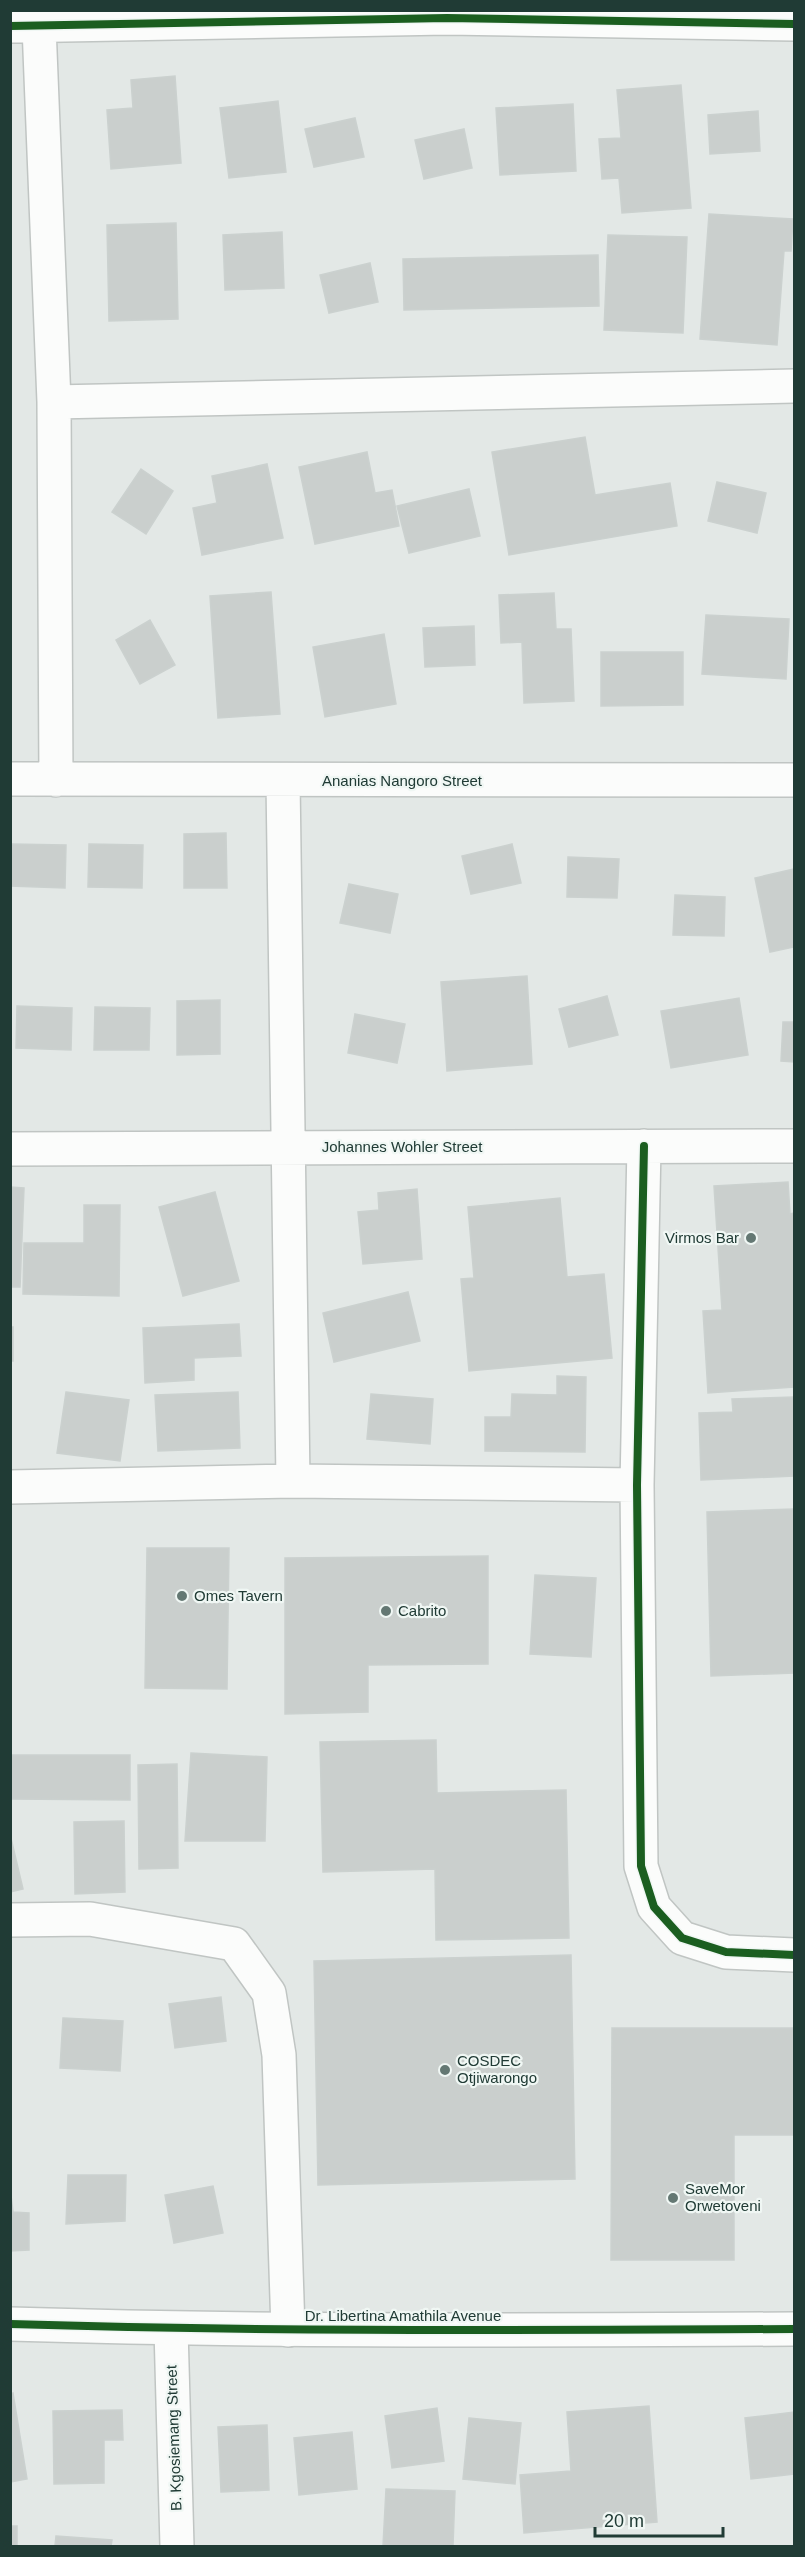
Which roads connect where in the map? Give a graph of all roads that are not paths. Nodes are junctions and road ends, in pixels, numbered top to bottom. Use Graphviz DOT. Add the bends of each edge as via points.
graph roads {
  1 [pos="795,24"];
  2 [pos="25,26"];
  3 [pos="795,386"];
  4 [pos="54,402"];
  5 [pos="10,779"];
  6 [pos="56,780"];
  7 [pos="795,780"];
  8 [pos="283,781"];
  9 [pos="644,1146"];
  10 [pos="795,1146"];
  11 [pos="290,1147"];
  12 [pos="10,1149"];
  13 [pos="293,1481"];
  14 [pos="637,1485"];
  15 [pos="10,1487"];
  16 [pos="10,1920"];
  17 [pos="795,1955"];
  18 [pos="10,2324"];
  19 [pos="171,2329"];
  20 [pos="795,2329"];
  21 [pos="288,2330"];
  22 [pos="177,2547"];
  1 -- 2 [label="street" via="447,18"];
  2 -- 4 [label="street"];
  3 -- 4 [label="street"];
  4 -- 6 [label="street"];
  5 -- 6 [label="street, Ananias Nangoro Street"];
  6 -- 8 [label="street, Ananias Nangoro Street"];
  7 -- 8 [label="street, Ananias Nangoro Street"];
  8 -- 11 [label="street"];
  9 -- 10 [label="street, Johannes Wohler Street"];
  9 -- 11 [label="street, Johannes Wohler Street"];
  9 -- 14 [label="street"];
  11 -- 12 [label="street, Johannes Wohler Street"];
  11 -- 13 [label="street"];
  13 -- 14 [label="street"];
  13 -- 15 [label="street"];
  14 -- 17 [label="street" via="641,1866 654,1907 682,1938 726,1952"];
  16 -- 21 [label="street" via="90,1919 234,1944 269,1993 279,2055"];
  18 -- 19 [label="street, Dr. Libertina Amathila Avenue"];
  19 -- 21 [label="street, Dr. Libertina Amathila Avenue"];
  19 -- 22 [label="street, B. Kgosiemang Street"];
  20 -- 21 [label="street, Dr. Libertina Amathila Avenue"];
}
